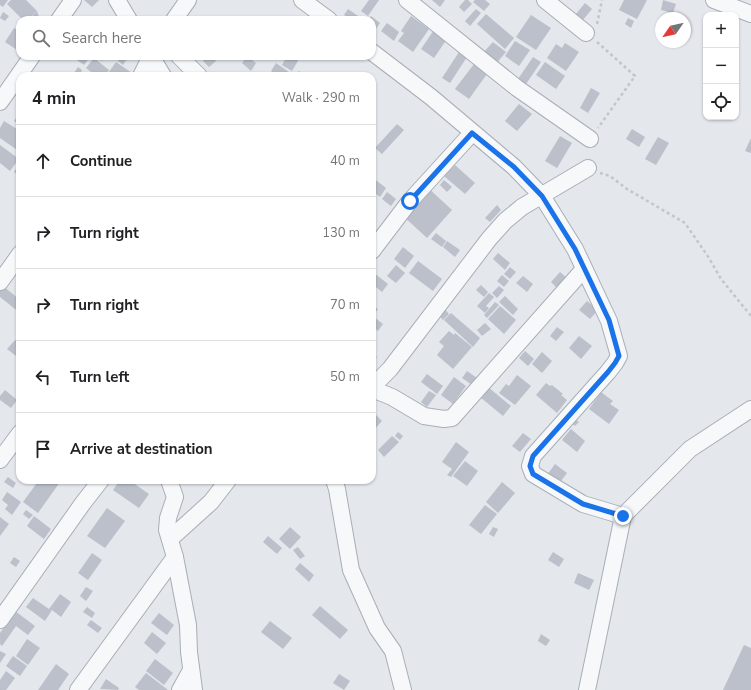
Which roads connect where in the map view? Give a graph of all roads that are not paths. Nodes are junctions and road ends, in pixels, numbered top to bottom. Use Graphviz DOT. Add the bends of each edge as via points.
graph roads {
  1 [pos="73,0"];
  2 [pos="117,0"];
  3 [pos="188,0"];
  4 [pos="302,0"];
  5 [pos="407,0"];
  6 [pos="545,0"];
  7 [pos="714,0"];
  8 [pos="751,14"];
  9 [pos="62,16"];
  10 [pos="127,16"];
  11 [pos="177,16"];
  12 [pos="324,16"];
  13 [pos="586,33"];
  14 [pos="376,55"];
  15 [pos="29,60"];
  16 [pos="149,60"];
  17 [pos="153,60"];
  18 [pos="183,60"];
  19 [pos="21,72"];
  20 [pos="143,72"];
  21 [pos="161,72"];
  22 [pos="194,72"];
  23 [pos="16,79"];
  24 [pos="0,102"];
  25 [pos="472,133"];
  26 [pos="590,139"];
  27 [pos="588,168"];
  28 [pos="542,196"];
  29 [pos="376,246"];
  30 [pos="16,260"];
  31 [pos="584,269"];
  32 [pos="0,282"];
  33 [pos="376,384"];
  34 [pos="376,390"];
  35 [pos="751,409"];
  36 [pos="16,438"];
  37 [pos="0,460"];
  38 [pos="98,484"];
  39 [pos="171,484"];
  40 [pos="225,484"];
  41 [pos="335,484"];
  42 [pos="623,516"];
  43 [pos="170,539"];
  44 [pos="174,557"];
  45 [pos="0,620"];
  46 [pos="191,670"];
  47 [pos="78,690"];
  48 [pos="180,690"];
  49 [pos="194,690"];
  50 [pos="403,690"];
  51 [pos="587,690"];
  1 -- 9 [label="street"];
  2 -- 10 [label="street"];
  3 -- 11 [label="street"];
  4 -- 12 [label="street"];
  5 -- 26 [label="street" via="517,88"];
  6 -- 13 [label="street"];
  7 -- 8 [label="street"];
  14 -- 25 [label="street" via="431,97"];
  15 -- 19 [label="street"];
  16 -- 20 [label="street"];
  17 -- 21 [label="street"];
  18 -- 22 [label="street"];
  23 -- 24 [label="street"];
  25 -- 28 [label="street" via="514,167"];
  25 -- 29 [label="street" via="410,201"];
  27 -- 28 [label="street"];
  28 -- 31 [label="street" via="575,249"];
  28 -- 33 [label="street" via="505,220"];
  30 -- 32 [label="street"];
  31 -- 34 [label="street" via="452,418 424,416"];
  31 -- 42 [label="street" via="609,320 619,356 612,368 533,456 530,466 533,474 583,504"];
  35 -- 42 [label="street" via="690,449"];
  36 -- 37 [label="street"];
  38 -- 45 [label="street"];
  39 -- 43 [label="street" via="175,497 168,518 167,530"];
  40 -- 43 [label="street" via="211,502"];
  41 -- 50 [label="street" via="351,570 377,628 393,651"];
  42 -- 51 [label="street"];
  43 -- 44 [label="street"];
  44 -- 46 [label="street" via="188,625"];
  44 -- 47 [label="street"];
  46 -- 48 [label="street"];
  46 -- 49 [label="street"];
}
